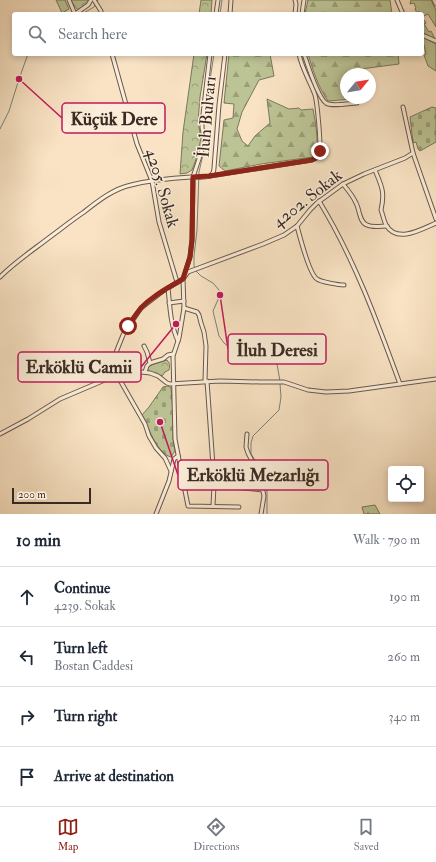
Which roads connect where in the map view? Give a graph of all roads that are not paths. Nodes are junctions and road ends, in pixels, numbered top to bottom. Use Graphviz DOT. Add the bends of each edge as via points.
graph roads {
  1 [pos="69,0"];
  2 [pos="93,0"];
  3 [pos="218,0"];
  4 [pos="232,0"];
  5 [pos="295,0"];
  6 [pos="304,0"];
  7 [pos="397,0"];
  8 [pos="434,0"];
  9 [pos="436,4"];
  10 [pos="74,12"];
  11 [pos="78,12"];
  12 [pos="101,12"];
  13 [pos="216,12"];
  14 [pos="230,12"];
  15 [pos="296,12"];
  16 [pos="302,12"];
  17 [pos="402,12"];
  18 [pos="424,36"];
  19 [pos="436,41"];
  20 [pos="113,56"];
  21 [pos="210,56"];
  22 [pos="225,56"];
  23 [pos="299,56"];
  24 [pos="305,56"];
  25 [pos="340,104"];
  26 [pos="403,107"];
  27 [pos="413,153"];
  28 [pos="375,170"];
  29 [pos="207,176"];
  30 [pos="194,177"];
  31 [pos="152,181"];
  32 [pos="343,184"];
  33 [pos="319,201"];
  34 [pos="436,219"];
  35 [pos="436,223"];
  36 [pos="297,226"];
  37 [pos="387,226"];
  38 [pos="0,277"];
  39 [pos="183,279"];
  40 [pos="177,282"];
  41 [pos="344,285"];
  42 [pos="168,288"];
  43 [pos="184,301"];
  44 [pos="169,303"];
  45 [pos="184,308"];
  46 [pos="178,341"];
  47 [pos="144,346"];
  48 [pos="173,354"];
  49 [pos="150,363"];
  50 [pos="145,372"];
  51 [pos="116,376"];
  52 [pos="436,379"];
  53 [pos="206,381"];
  54 [pos="174,384"];
  55 [pos="400,384"];
  56 [pos="0,434"];
  57 [pos="247,434"];
  58 [pos="178,456"];
  59 [pos="165,458"];
  60 [pos="174,459"];
  61 [pos="172,471"];
  62 [pos="214,485"];
  63 [pos="263,490"];
  64 [pos="213,506"];
  65 [pos="239,507"];
  66 [pos="156,514"];
  67 [pos="261,514"];
  1 -- 10 [label="street"];
  2 -- 11 [label="street"];
  2 -- 12 [label="street"];
  3 -- 13 [label="street"];
  4 -- 14 [label="street"];
  5 -- 15 [label="street"];
  6 -- 16 [label="street"];
  7 -- 17 [label="street"];
  8 -- 9 [label="street"];
  18 -- 19 [label="street"];
  20 -- 31 [label="street, 4205. Sokak" via="137,144"];
  21 -- 30 [label="street" via="202,123 203,147"];
  22 -- 29 [label="street, İluh Bulvarı" via="214,168 212,174"];
  23 -- 29 [label="street" via="316,101 320,144 318,156 312,160"];
  24 -- 25 [label="street" via="324,102"];
  26 -- 27 [label="street"];
  27 -- 28 [label="street, 4202. Sokak"];
  27 -- 34 [label="street"];
  28 -- 32 [label="street, 4202. Sokak"];
  28 -- 37 [label="street" via="383,191 382,210"];
  29 -- 30 [label="street"];
  30 -- 31 [label="street"];
  30 -- 39 [label="street" via="192,240"];
  31 -- 38 [label="street" via="131,185 111,193 19,260"];
  31 -- 40 [label="street, 4205. Sokak" via="159,222"];
  32 -- 33 [label="street, 4202. Sokak"];
  32 -- 37 [label="street" via="356,204 363,223"];
  33 -- 36 [label="street, 4202. Sokak"];
  33 -- 55 [label="street" via="347,253"];
  35 -- 37 [label="street" via="403,234"];
  36 -- 39 [label="street, 4202. Sokak" via="263,244 188,272"];
  36 -- 41 [label="street" via="314,276 318,280"];
  39 -- 40 [label="street, 4202. Sokak"];
  39 -- 43 [label="street"];
  40 -- 42 [label="street, 4202. Sokak"];
  42 -- 44 [label="street"];
  42 -- 51 [label="street, 4202. Sokak" via="141,308 128,326 111,365"];
  43 -- 44 [label="street"];
  43 -- 45 [label="street"];
  44 -- 46 [label="street"];
  45 -- 46 [label="street"];
  45 -- 53 [label="street" via="199,315 206,341"];
  46 -- 48 [label="street"];
  47 -- 49 [label="street"];
  48 -- 49 [label="street"];
  48 -- 54 [label="street"];
  49 -- 50 [label="street"];
  50 -- 51 [label="street"];
  50 -- 54 [label="street"];
  51 -- 56 [label="street" via="60,399"];
  51 -- 59 [label="street" via="145,424 156,448"];
  52 -- 55 [label="street"];
  53 -- 54 [label="street"];
  53 -- 55 [label="street" via="284,382 308,390 326,392"];
  53 -- 62 [label="street"];
  54 -- 58 [label="street" via="175,439"];
  57 -- 63 [label="street" via="246,447 262,480"];
  58 -- 60 [label="street"];
  58 -- 64 [label="street" via="188,506"];
  59 -- 60 [label="street"];
  59 -- 61 [label="street"];
  60 -- 61 [label="street"];
  61 -- 66 [label="street"];
  62 -- 63 [label="street"];
  62 -- 64 [label="street"];
  63 -- 67 [label="street"];
  64 -- 65 [label="street"];
}
